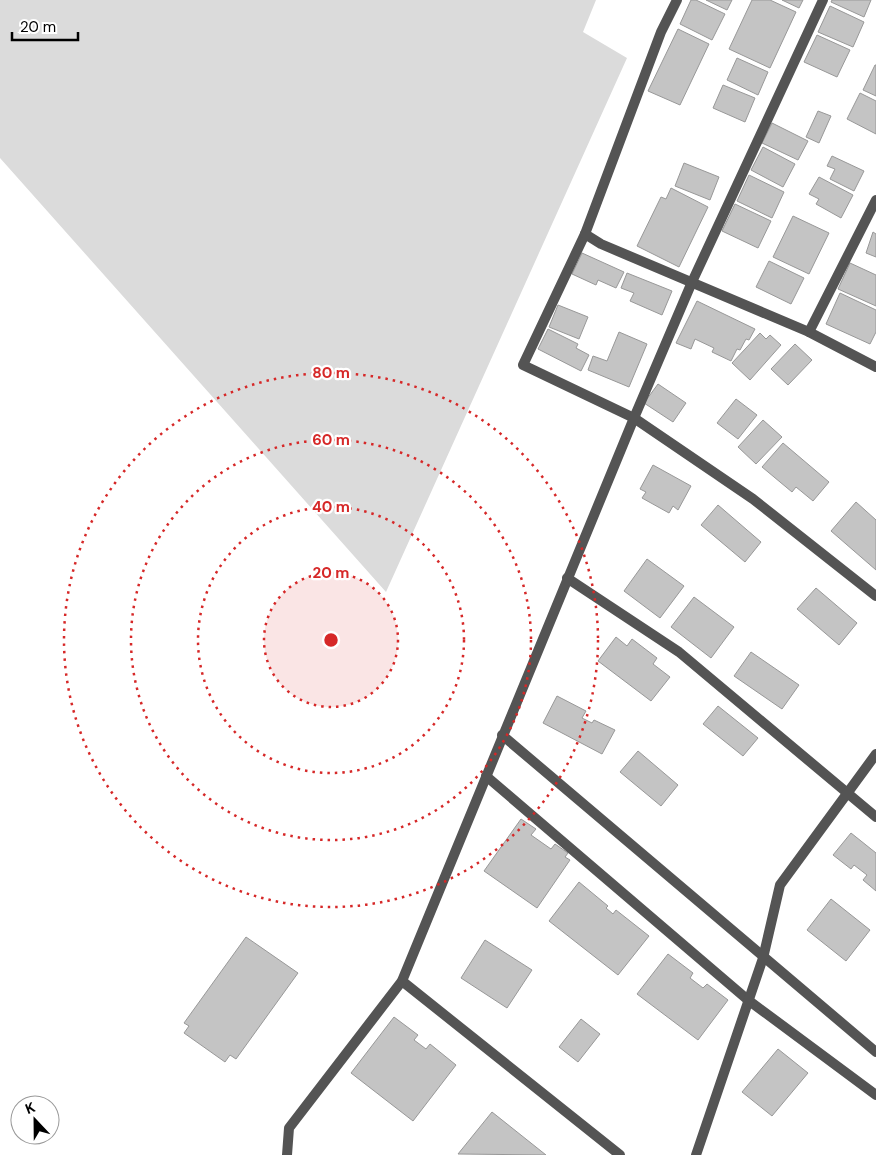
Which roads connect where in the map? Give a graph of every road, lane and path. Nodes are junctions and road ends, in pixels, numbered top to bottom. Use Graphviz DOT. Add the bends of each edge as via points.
graph roads {
  1 [pos="677,0"];
  2 [pos="823,0"];
  3 [pos="876,200"];
  4 [pos="585,234"];
  5 [pos="692,282"];
  6 [pos="809,332"];
  7 [pos="876,367"];
  8 [pos="634,418"];
  9 [pos="567,578"];
  10 [pos="876,596"];
  11 [pos="502,735"];
  12 [pos="876,754"];
  13 [pos="486,776"];
  14 [pos="849,793"];
  15 [pos="876,817"];
  16 [pos="763,958"];
  17 [pos="402,981"];
  18 [pos="748,1000"];
  19 [pos="876,1052"];
  20 [pos="876,1095"];
  21 [pos="287,1155"];
  22 [pos="620,1155"];
  23 [pos="696,1155"];
  1 -- 4 [label="street" via="660,32"];
  2 -- 5 [label="street"];
  3 -- 6 [label="street"];
  4 -- 5 [label="street" via="601,244"];
  4 -- 8 [label="street" via="523,365"];
  5 -- 6 [label="street"];
  5 -- 8 [label="street"];
  6 -- 7 [label="street"];
  8 -- 9 [label="street"];
  8 -- 10 [label="street" via="753,500"];
  9 -- 11 [label="street"];
  9 -- 14 [label="street" via="679,652"];
  11 -- 13 [label="street"];
  11 -- 16 [label="street"];
  12 -- 14 [label="street"];
  13 -- 17 [label="street"];
  13 -- 18 [label="street"];
  14 -- 15 [label="street"];
  14 -- 16 [label="street" via="780,885"];
  16 -- 18 [label="street"];
  16 -- 19 [label="street"];
  17 -- 21 [label="street" via="289,1128"];
  17 -- 22 [label="street"];
  18 -- 20 [label="street"];
  18 -- 23 [label="street"];
}
